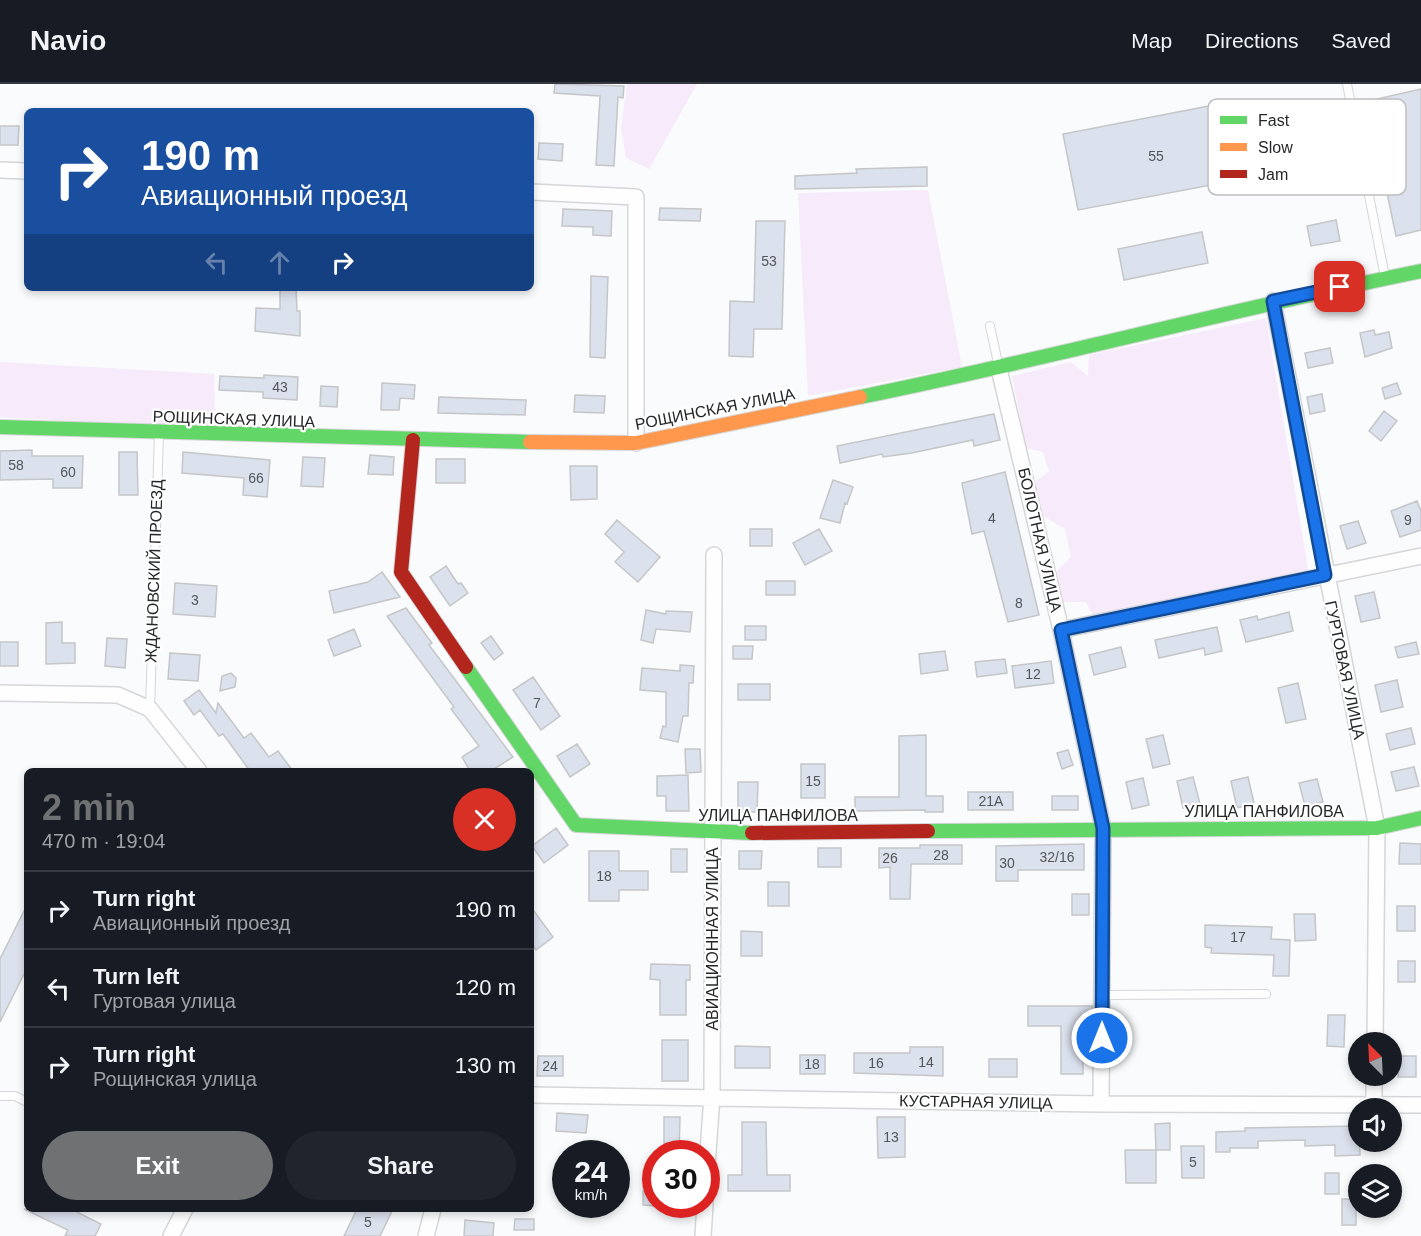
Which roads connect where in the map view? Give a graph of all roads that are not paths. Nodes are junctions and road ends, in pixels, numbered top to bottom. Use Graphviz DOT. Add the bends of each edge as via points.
graph roads {
  1 [pos="1347,84"];
  2 [pos="1350,99"];
  3 [pos="0,170"];
  4 [pos="24,171"];
  5 [pos="534,192"];
  6 [pos="1369,195"];
  7 [pos="1421,271"];
  8 [pos="1385,278"];
  9 [pos="1273,301"];
  10 [pos="990,326"];
  11 [pos="999,369"];
  12 [pos="0,427"];
  13 [pos="159,433"];
  14 [pos="413,440"];
  15 [pos="636,443"];
  16 [pos="714,555"];
  17 [pos="1421,556"];
  18 [pos="1325,575"];
  19 [pos="1061,630"];
  20 [pos="0,693"];
  21 [pos="150,709"];
  22 [pos="197,768"];
  23 [pos="1421,818"];
  24 [pos="1103,828"];
  25 [pos="1377,828"];
  26 [pos="713,833"];
  27 [pos="1102,994"];
  28 [pos="1266,994"];
  29 [pos="1375,1032"];
  30 [pos="534,1095"];
  31 [pos="0,1096"];
  32 [pos="712,1096"];
  33 [pos="24,1100"];
  34 [pos="1101,1104"];
  35 [pos="1348,1104"];
  36 [pos="1402,1105"];
  37 [pos="1421,1105"];
  38 [pos="709,1140"];
  39 [pos="183,1212"];
  40 [pos="432,1212"];
  41 [pos="704,1218"];
  42 [pos="171,1236"];
  43 [pos="426,1236"];
  44 [pos="703,1236"];
  1 -- 2 [label="lane"];
  3 -- 4 [label="street"];
  5 -- 15 [label="street" via="636,197"];
  6 -- 8 [label="lane"];
  7 -- 8 [label="street, РОЩИНСКАЯ УЛИЦА"];
  8 -- 9 [label="street, РОЩИНСКАЯ УЛИЦА"];
  9 -- 11 [label="street, РОЩИНСКАЯ УЛИЦА"];
  9 -- 18 [label="street, ГУРТОВАЯ УЛИЦА"];
  10 -- 11 [label="lane"];
  11 -- 15 [label="street, РОЩИНСКАЯ УЛИЦА"];
  11 -- 19 [label="street, БОЛОТНАЯ УЛИЦА"];
  12 -- 13 [label="street, РОЩИНСКАЯ УЛИЦА"];
  13 -- 14 [label="street, РОЩИНСКАЯ УЛИЦА"];
  13 -- 21 [label="lane, ЖДАНОВСКИЙ ПРОЕЗД"];
  14 -- 15 [label="street, РОЩИНСКАЯ УЛИЦА"];
  14 -- 26 [label="street, УЛИЦА ПАНФИЛОВА" via="400,572 576,825"];
  16 -- 26 [label="street, АВИАЦИОННАЯ УЛИЦА"];
  17 -- 18 [label="street"];
  18 -- 19 [label="street"];
  18 -- 25 [label="street, ГУРТОВАЯ УЛИЦА"];
  19 -- 24 [label="street, БОЛОТНАЯ УЛИЦА"];
  20 -- 21 [label="street" via="117,695"];
  21 -- 22 [label="street"];
  23 -- 25 [label="street, УЛИЦА ПАНФИЛОВА"];
  24 -- 25 [label="street, УЛИЦА ПАНФИЛОВА"];
  24 -- 26 [label="street, УЛИЦА ПАНФИЛОВА"];
  24 -- 27 [label="street, БОЛОТНАЯ УЛИЦА"];
  25 -- 29 [label="street, ГУРТОВАЯ УЛИЦА"];
  26 -- 32 [label="street, АВИАЦИОННАЯ УЛИЦА"];
  27 -- 28 [label="lane"];
  27 -- 34 [label="street, БОЛОТНАЯ УЛИЦА"];
  30 -- 32 [label="street, КУСТАРНАЯ УЛИЦА"];
  31 -- 33 [label="lane"];
  32 -- 34 [label="street, КУСТАРНАЯ УЛИЦА"];
  32 -- 38 [label="street, АВИАЦИОННАЯ УЛИЦА"];
  34 -- 35 [label="street, КУСТАРНАЯ УЛИЦА"];
  36 -- 37 [label="street, КУСТАРНАЯ УЛИЦА"];
  39 -- 42 [label="street"];
  40 -- 43 [label="street"];
  41 -- 44 [label="street"];
}
